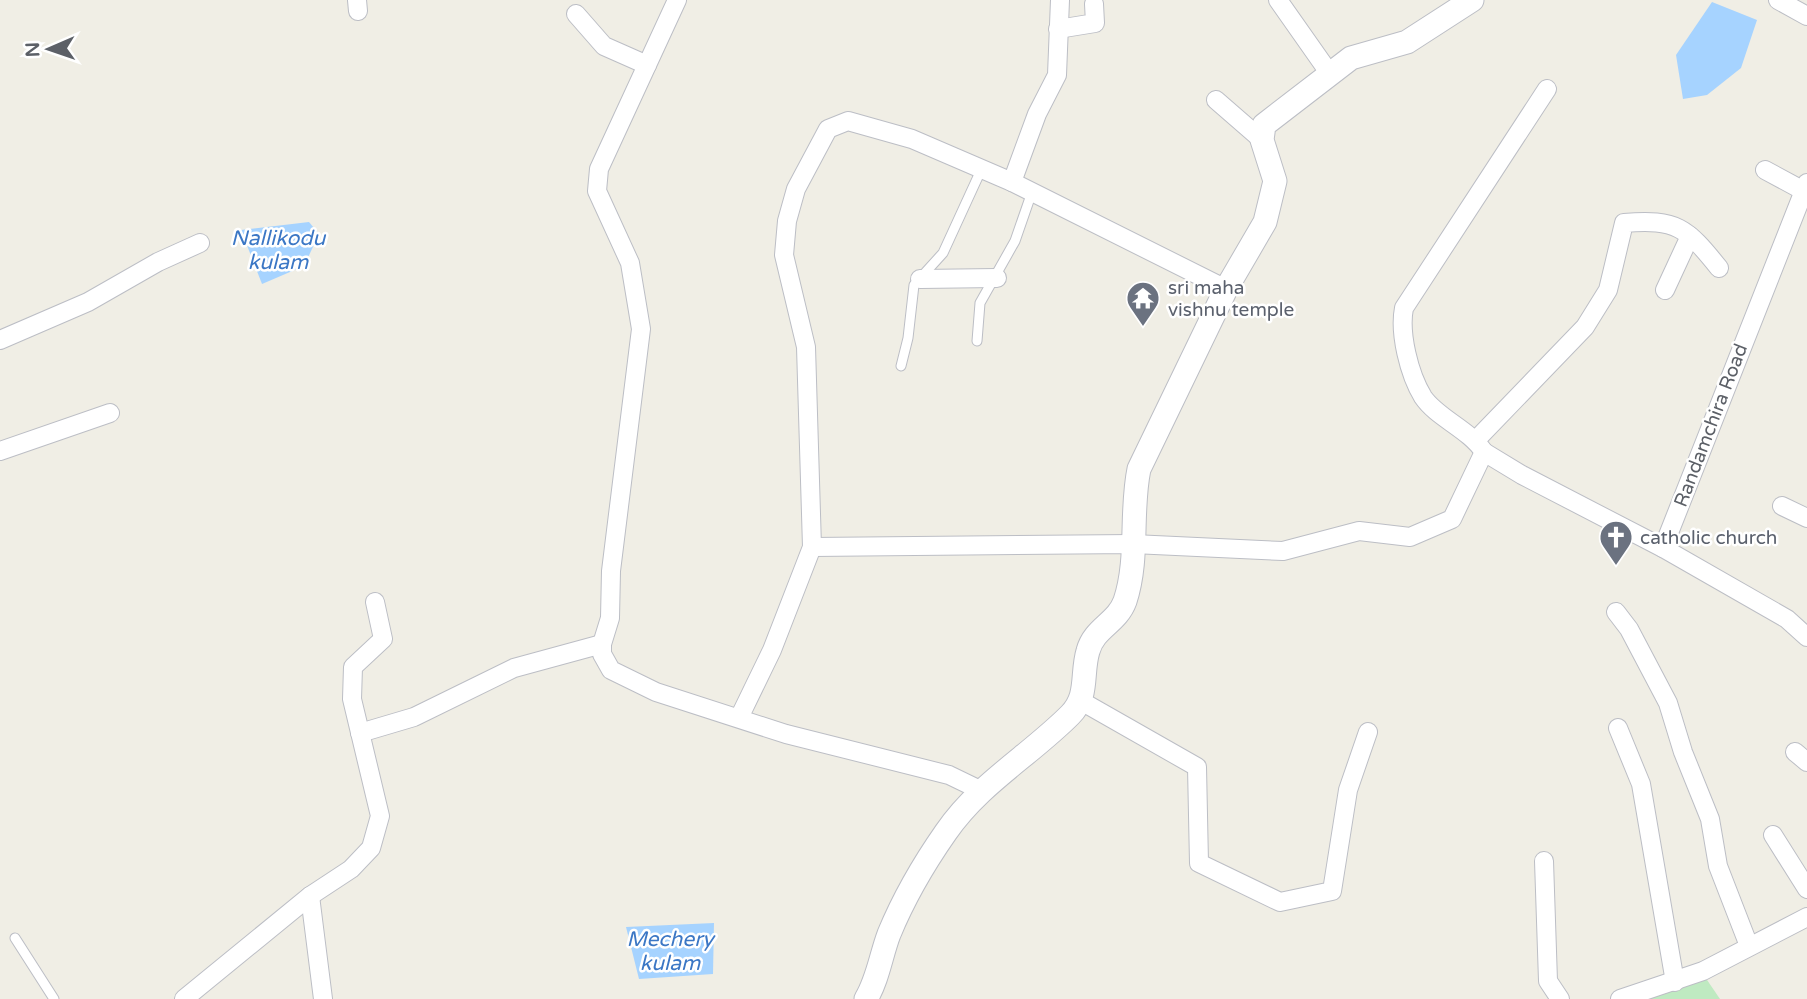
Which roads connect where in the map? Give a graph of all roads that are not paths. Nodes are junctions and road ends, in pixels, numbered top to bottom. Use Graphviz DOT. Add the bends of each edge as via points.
graph roads {
  1 [pos="677,0"];
  2 [pos="1059,0"];
  3 [pos="1278,0"];
  4 [pos="1472,0"];
  5 [pos="1778,0"];
  6 [pos="1094,4"];
  7 [pos="576,14"];
  8 [pos="1807,16"];
  9 [pos="1058,29"];
  10 [pos="647,65"];
  11 [pos="1330,74"];
  12 [pos="1547,89"];
  13 [pos="1216,100"];
  14 [pos="1262,140"];
  15 [pos="982,168"];
  16 [pos="1765,170"];
  17 [pos="1012,181"];
  18 [pos="1806,187"];
  19 [pos="1032,192"];
  20 [pos="1690,236"];
  21 [pos="200,243"];
  22 [pos="1719,268"];
  23 [pos="997,278"];
  24 [pos="920,279"];
  25 [pos="1226,289"];
  26 [pos="1665,290"];
  27 [pos="0,340"];
  28 [pos="977,341"];
  29 [pos="901,366"];
  30 [pos="110,413"];
  31 [pos="1480,446"];
  32 [pos="0,451"];
  33 [pos="1782,506"];
  34 [pos="1807,517"];
  35 [pos="1133,544"];
  36 [pos="811,547"];
  37 [pos="1663,548"];
  38 [pos="375,602"];
  39 [pos="1616,612"];
  40 [pos="1807,637"];
  41 [pos="602,643"];
  42 [pos="1081,701"];
  43 [pos="739,718"];
  44 [pos="1618,728"];
  45 [pos="1368,732"];
  46 [pos="360,733"];
  47 [pos="979,790"];
  48 [pos="1773,835"];
  49 [pos="1544,860"];
  50 [pos="1807,889"];
  51 [pos="310,896"];
  52 [pos="1807,917"];
  53 [pos="15,938"];
  54 [pos="1749,946"];
  55 [pos="1675,982"];
  56 [pos="54,999"];
  57 [pos="184,999"];
  58 [pos="323,999"];
  59 [pos="866,999"];
  60 [pos="1560,999"];
  61 [pos="1620,999"];
  1 -- 10 [label="street"];
  2 -- 9 [label="street"];
  3 -- 11 [label="street"];
  4 -- 11 [label="street" via="1407,42 1351,58"];
  5 -- 8 [label="street"];
  6 -- 9 [label="street" via="1095,23"];
  7 -- 10 [label="street" via="604,46"];
  9 -- 17 [label="street" via="1057,75"];
  10 -- 41 [label="street" via="599,169 597,191 631,263 641,329 611,571 610,618"];
  11 -- 14 [label="street" via="1264,125"];
  12 -- 31 [label="street" via="1404,307 1401,321 1406,353 1424,398"];
  13 -- 14 [label="street"];
  14 -- 25 [label="street" via="1274,169 1273,197 1265,222"];
  15 -- 17 [label="street"];
  15 -- 24 [label="lane" via="943,253"];
  15 -- 36 [label="street" via="912,139 848,121 828,129 796,188 784,255 806,347"];
  16 -- 18 [label="street"];
  17 -- 19 [label="street"];
  18 -- 37 [label="street, Randamchira Road"];
  19 -- 23 [label="lane"];
  19 -- 25 [label="street"];
  20 -- 22 [label="street"];
  20 -- 26 [label="street"];
  20 -- 31 [label="street" via="1677,225 1625,223 1608,290 1585,327"];
  21 -- 27 [label="street" via="88,302"];
  23 -- 24 [label="street"];
  23 -- 28 [label="lane" via="980,303"];
  24 -- 29 [label="lane" via="914,285"];
  25 -- 35 [label="street" via="1139,469"];
  30 -- 32 [label="street"];
  31 -- 35 [label="street" via="1452,519 1410,537 1359,531 1283,551"];
  31 -- 37 [label="street" via="1522,475"];
  33 -- 34 [label="street"];
  35 -- 36 [label="street"];
  35 -- 42 [label="street" via="1124,603 1115,619 1092,640"];
  36 -- 43 [label="street" via="772,650"];
  37 -- 40 [label="street" via="1787,619"];
  38 -- 46 [label="street" via="383,639 353,667 352,699"];
  39 -- 54 [label="street" via="1668,703 1710,819 1718,866"];
  41 -- 43 [label="street" via="611,670 621,676"];
  41 -- 46 [label="street" via="514,668 414,717"];
  42 -- 45 [label="street" via="1196,767 1199,863 1280,902 1332,891 1348,790"];
  42 -- 47 [label="street" via="1043,740"];
  43 -- 47 [label="street" via="949,775"];
  44 -- 55 [label="street" via="1641,784"];
  46 -- 51 [label="street" via="380,816 370,848 351,869"];
  47 -- 59 [label="street" via="947,830 907,900"];
  48 -- 50 [label="street"];
  49 -- 60 [label="street" via="1548,981"];
  51 -- 57 [label="street"];
  51 -- 58 [label="street"];
  52 -- 54 [label="street"];
  53 -- 56 [label="lane"];
  54 -- 55 [label="street"];
  55 -- 61 [label="street"];
}
